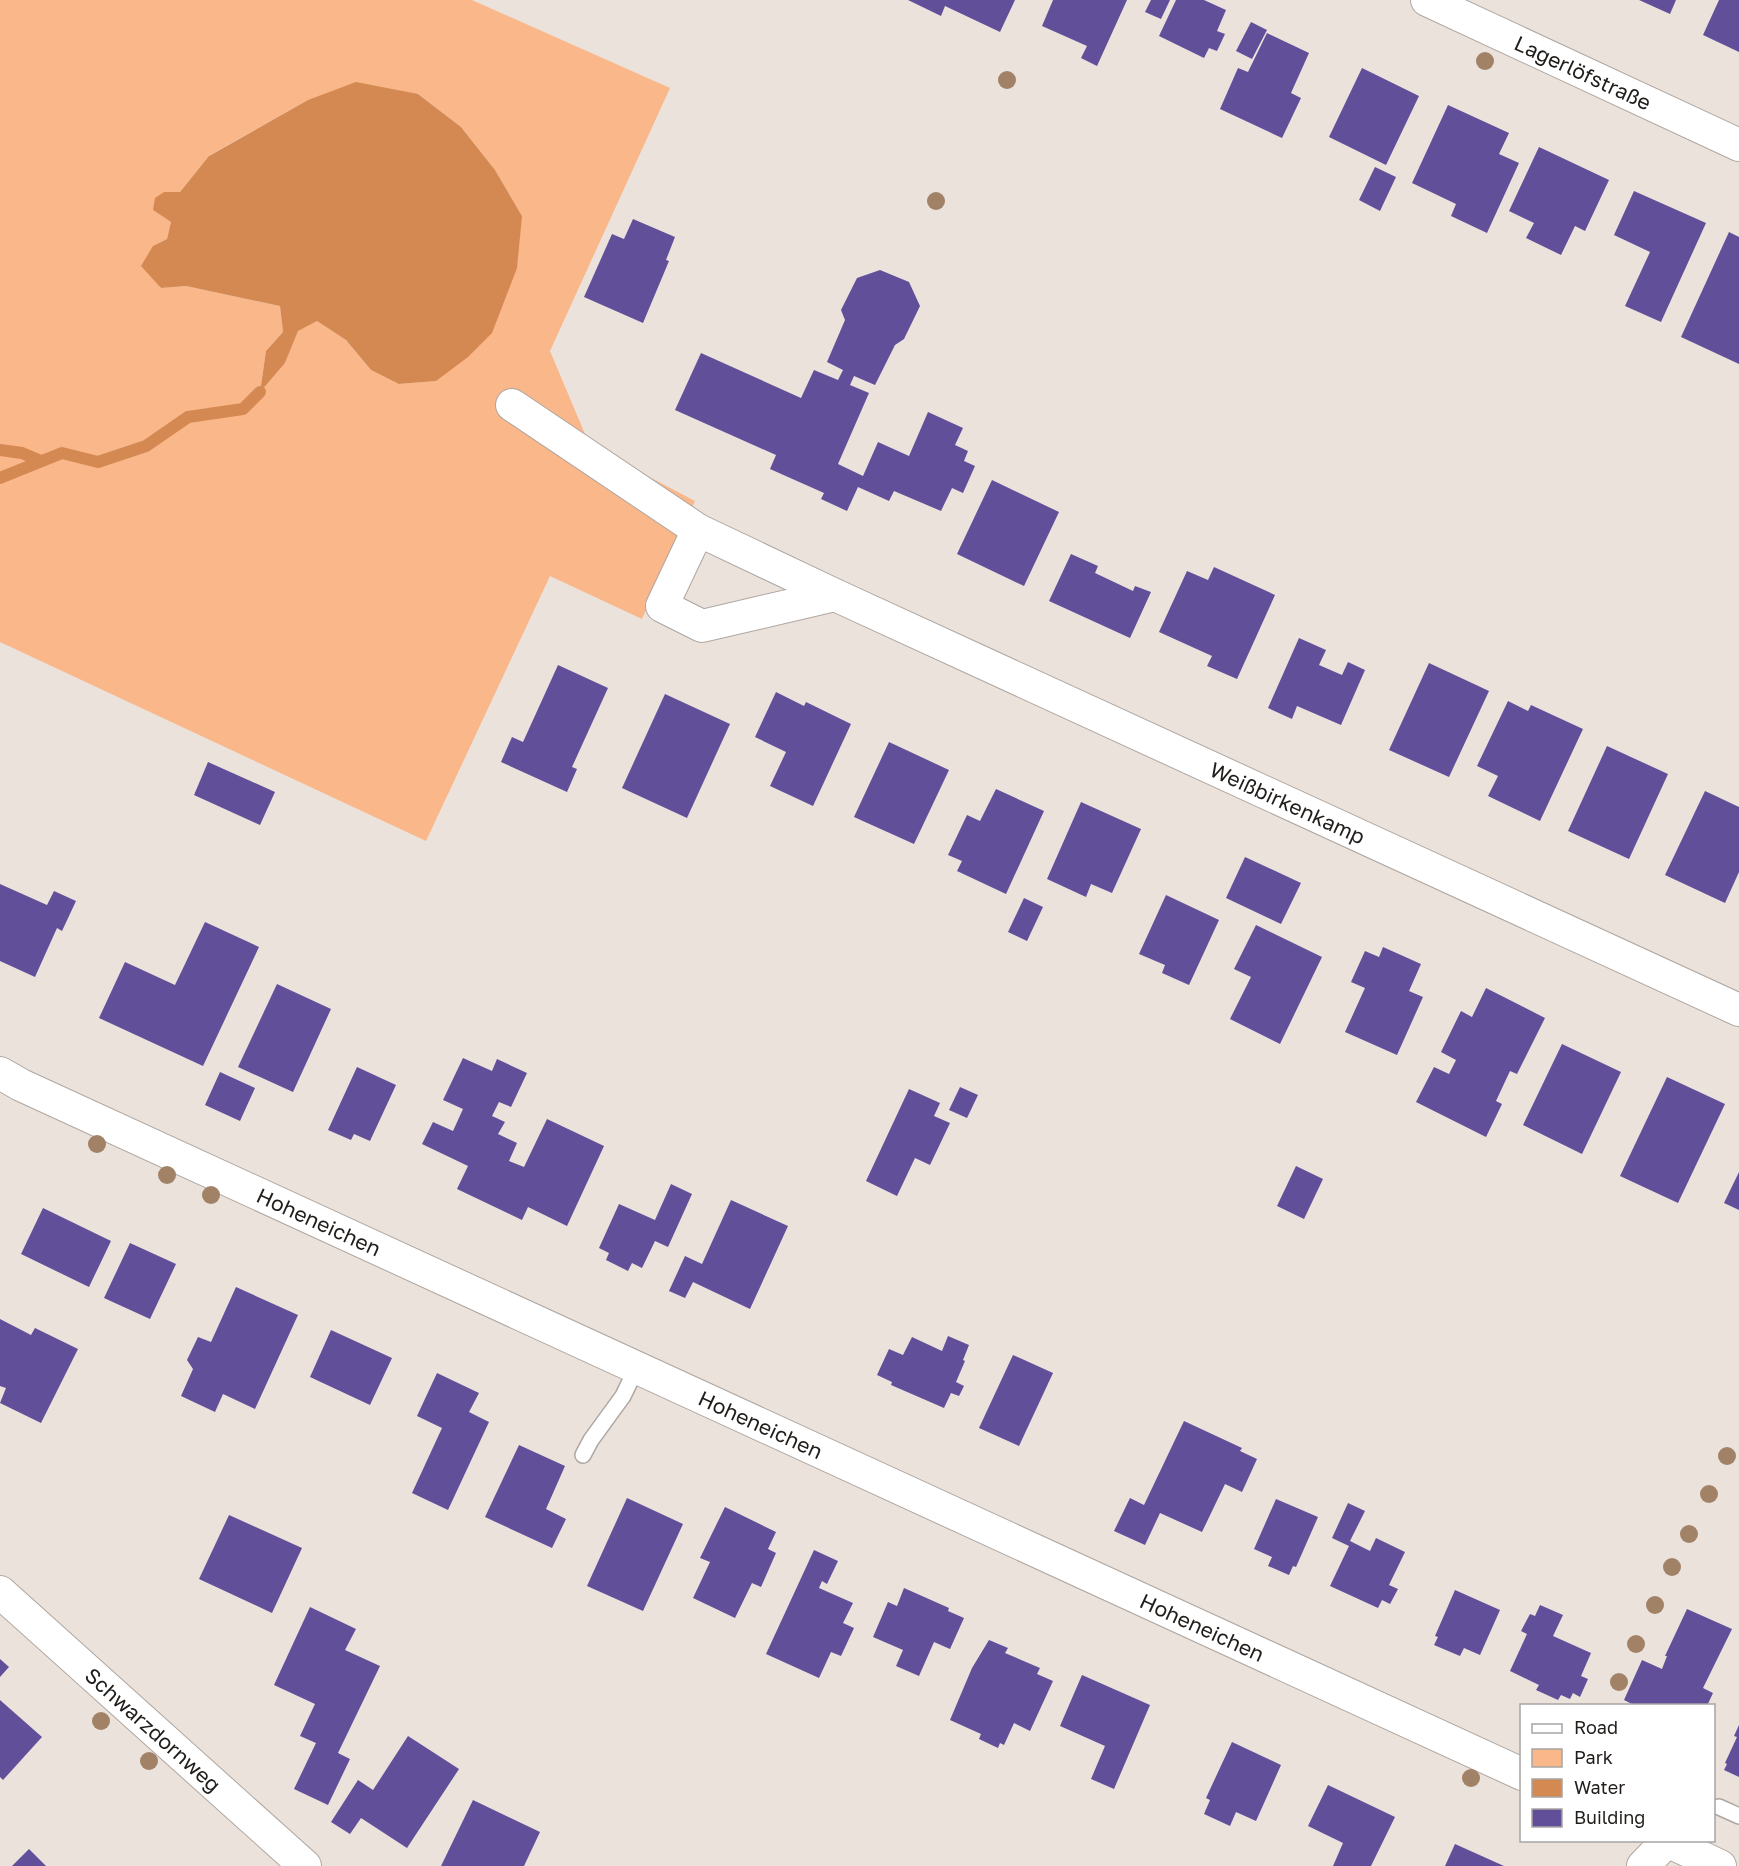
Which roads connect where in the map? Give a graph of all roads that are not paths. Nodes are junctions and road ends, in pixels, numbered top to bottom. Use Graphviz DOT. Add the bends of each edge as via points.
graph roads {
  1 [pos="1427,0"];
  2 [pos="1739,145"];
  3 [pos="513,405"];
  4 [pos="698,530"];
  5 [pos="835,595"];
  6 [pos="1739,1010"];
  7 [pos="0,1073"];
  8 [pos="637,1367"];
  9 [pos="583,1455"];
  10 [pos="0,1592"];
  11 [pos="1520,1774"];
  12 [pos="1719,1807"];
  13 [pos="1739,1816"];
  14 [pos="1665,1842"];
  15 [pos="1668,1842"];
  16 [pos="305,1866"];
  17 [pos="1643,1866"];
  18 [pos="1720,1866"];
  1 -- 2 [label="street, Lagerlöfstraße"];
  3 -- 4 [label="street, Weißbirkenkamp"];
  4 -- 5 [label="street, Weißbirkenkamp"];
  4 -- 5 [label="street" via="662,606 702,626"];
  5 -- 6 [label="street, Weißbirkenkamp"];
  7 -- 8 [label="street, Hoheneichen"];
  8 -- 9 [label="lane" via="623,1396"];
  8 -- 11 [label="street, Hoheneichen"];
  10 -- 16 [label="street, Schwarzdornweg"];
  12 -- 13 [label="lane"];
  14 -- 17 [label="street"];
  15 -- 18 [label="street"];
}
